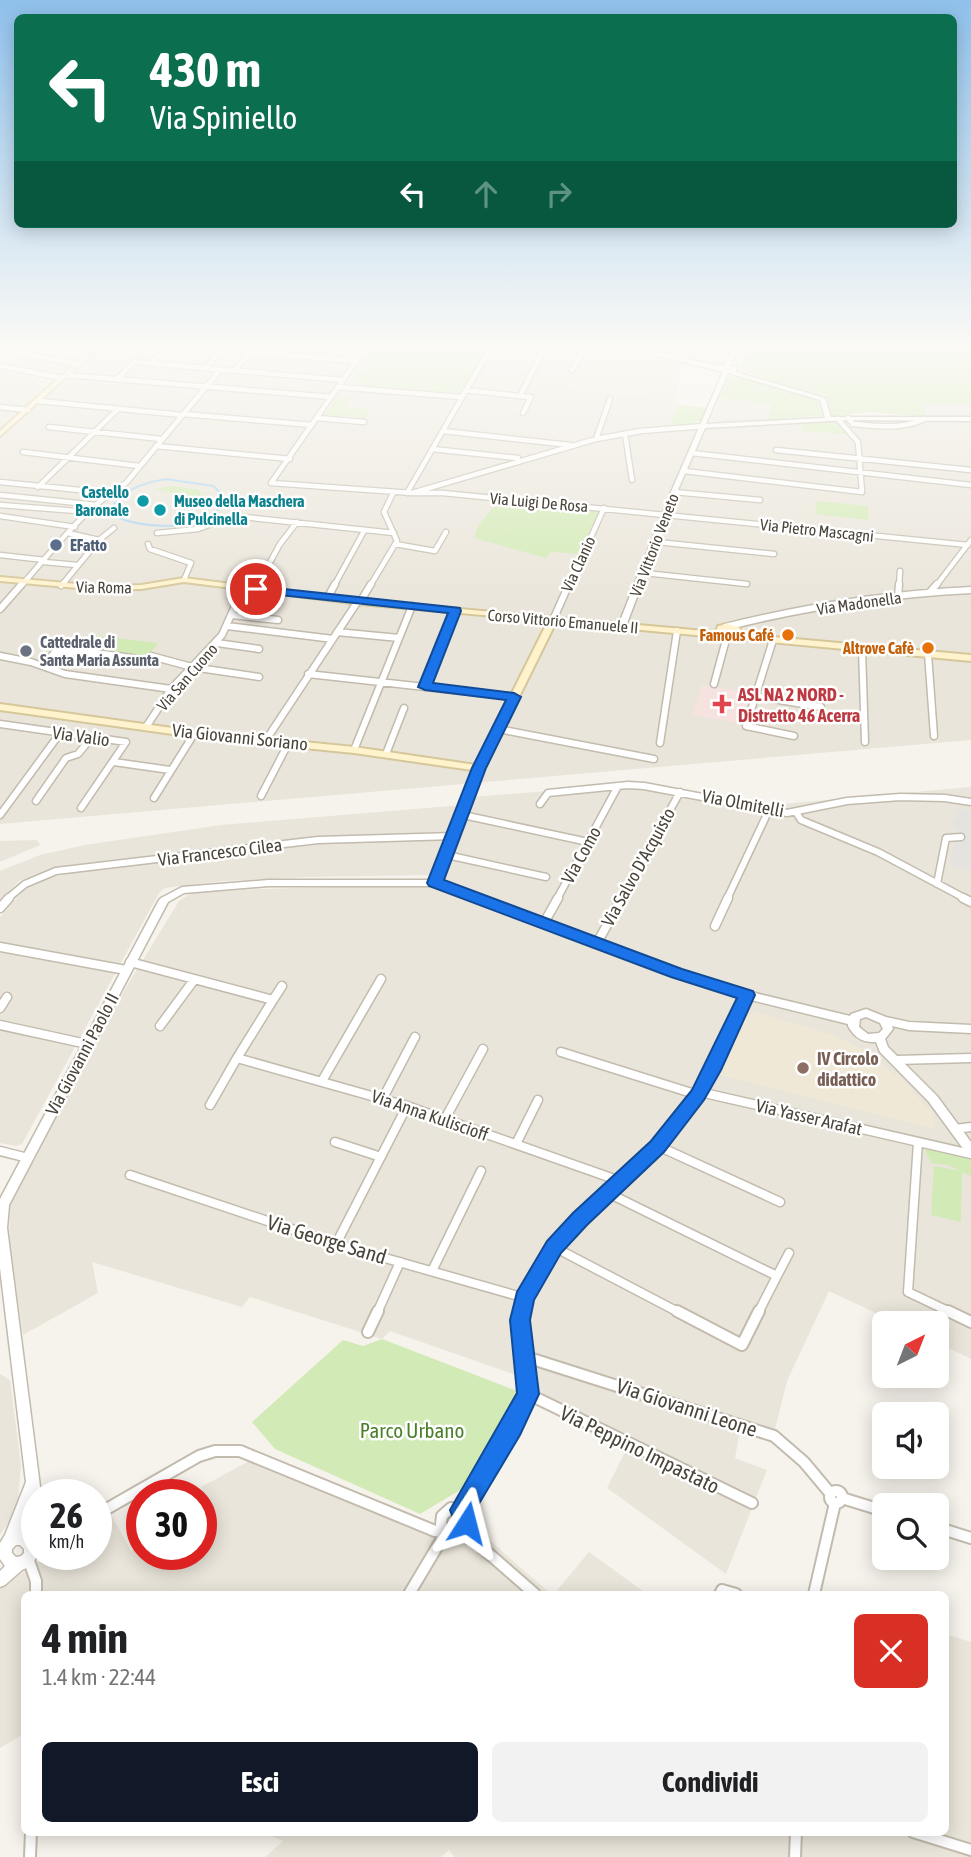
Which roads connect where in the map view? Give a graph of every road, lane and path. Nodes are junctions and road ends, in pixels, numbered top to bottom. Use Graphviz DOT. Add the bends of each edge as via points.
graph roads {
  1 [pos="94,434"];
  2 [pos="111,434"];
  3 [pos="165,434"];
  4 [pos="306,434"];
  5 [pos="441,434"];
  6 [pos="475,434"];
  7 [pos="598,434"];
  8 [pos="625,434"];
  9 [pos="628,434"];
  10 [pos="701,434"];
  11 [pos="851,434"];
  12 [pos="161,439"];
  13 [pos="596,439"];
  14 [pos="574,445"];
  15 [pos="156,446"];
  16 [pos="432,449"];
  17 [pos="776,450"];
  18 [pos="23,452"];
  19 [pos="692,453"];
  20 [pos="68,458"];
  21 [pos="860,458"];
  22 [pos="290,459"];
  23 [pos="523,459"];
  24 [pos="139,466"];
  25 [pos="971,470"];
  26 [pos="684,471"];
  27 [pos="862,473"];
  28 [pos="632,480"];
  29 [pos="0,482"];
  30 [pos="971,485"];
  31 [pos="38,486"];
  32 [pos="674,492"];
  33 [pos="109,493"];
  34 [pos="393,493"];
  35 [pos="409,493"];
  36 [pos="0,495"];
  37 [pos="760,500"];
  38 [pos="0,505"];
  39 [pos="97,505"];
  40 [pos="604,508"];
  41 [pos="90,512"];
  42 [pos="667,514"];
  43 [pos="0,516"];
  44 [pos="297,522"];
  45 [pos="75,527"];
  46 [pos="114,528"];
  47 [pos="364,531"];
  48 [pos="446,532"];
  49 [pos="68,533"];
  50 [pos="157,533"];
  51 [pos="394,533"];
  52 [pos="99,540"];
  53 [pos="657,542"];
  54 [pos="969,542"];
  55 [pos="148,544"];
  56 [pos="395,544"];
  57 [pos="774,554"];
  58 [pos="0,555"];
  59 [pos="44,561"];
  60 [pos="77,565"];
  61 [pos="900,571"];
  62 [pos="645,573"];
  63 [pos="0,579"];
  64 [pos="184,580"];
  65 [pos="24,583"];
  66 [pos="747,584"];
  67 [pos="61,586"];
  68 [pos="243,588"];
  69 [pos="256,589"];
  70 [pos="971,590"];
  71 [pos="929,592"];
  72 [pos="328,597"];
  73 [pos="898,597"];
  74 [pos="359,601"];
  75 [pos="412,606"];
  76 [pos="0,609"];
  77 [pos="455,611"];
  78 [pos="232,615"];
  79 [pos="278,620"];
  80 [pos="553,620"];
  81 [pos="747,621"];
  82 [pos="227,626"];
  83 [pos="622,626"];
  84 [pos="677,631"];
  85 [pos="337,632"];
  86 [pos="730,632"];
  87 [pos="399,638"];
  88 [pos="332,639"];
  89 [pos="773,640"];
  90 [pos="217,643"];
  91 [pos="259,649"];
  92 [pos="862,649"];
  93 [pos="928,654"];
  94 [pos="0,656"];
  95 [pos="971,658"];
  96 [pos="43,666"];
  97 [pos="191,667"];
  98 [pos="308,674"];
  99 [pos="259,677"];
  100 [pos="380,681"];
  101 [pos="714,684"];
  102 [pos="425,687"];
  103 [pos="171,689"];
  104 [pos="755,696"];
  105 [pos="514,697"];
  106 [pos="0,707"];
  107 [pos="821,707"];
  108 [pos="404,708"];
  109 [pos="0,724"];
  110 [pos="146,727"];
  111 [pos="498,729"];
  112 [pos="61,732"];
  113 [pos="194,734"];
  114 [pos="794,736"];
  115 [pos="934,736"];
  116 [pos="92,737"];
  117 [pos="265,740"];
  118 [pos="289,742"];
  119 [pos="865,742"];
  120 [pos="660,743"];
  121 [pos="354,750"];
  122 [pos="386,754"];
  123 [pos="654,759"];
  124 [pos="114,762"];
  125 [pos="479,768"];
  126 [pos="170,770"];
  127 [pos="618,786"];
  128 [pos="680,792"];
  129 [pos="261,796"];
  130 [pos="154,798"];
  131 [pos="36,800"];
  132 [pos="971,802"];
  133 [pos="540,804"];
  134 [pos="81,808"];
  135 [pos="769,810"];
  136 [pos="796,813"];
  137 [pos="0,815"];
  138 [pos="463,815"];
  139 [pos="454,836"];
  140 [pos="961,837"];
  141 [pos="588,842"];
  142 [pos="447,855"];
  143 [pos="546,877"];
  144 [pos="435,883"];
  145 [pos="937,884"];
  146 [pos="971,902"];
  147 [pos="0,908"];
  148 [pos="544,923"];
  149 [pos="715,926"];
  150 [pos="597,943"];
  151 [pos="0,947"];
  152 [pos="128,966"];
  153 [pos="381,979"];
  154 [pos="194,980"];
  155 [pos="282,986"];
  156 [pos="747,995"];
  157 [pos="7,998"];
  158 [pos="273,1000"];
  159 [pos="0,1008"];
  160 [pos="884,1020"];
  161 [pos="853,1021"];
  162 [pos="0,1025"];
  163 [pos="160,1026"];
  164 [pos="971,1029"];
  165 [pos="415,1037"];
  166 [pos="879,1038"];
  167 [pos="87,1044"];
  168 [pos="483,1049"];
  169 [pos="561,1052"];
  170 [pos="237,1058"];
  171 [pos="971,1058"];
  172 [pos="896,1060"];
  173 [pos="322,1081"];
  174 [pos="699,1093"];
  175 [pos="383,1098"];
  176 [pos="538,1100"];
  177 [pos="210,1105"];
  178 [pos="407,1106"];
  179 [pos="445,1119"];
  180 [pos="971,1128"];
  181 [pos="955,1129"];
  182 [pos="335,1142"];
  183 [pos="918,1142"];
  184 [pos="516,1144"];
  185 [pos="657,1146"];
  186 [pos="0,1151"];
  187 [pos="971,1152"];
  188 [pos="381,1157"];
  189 [pos="28,1158"];
  190 [pos="481,1171"];
  191 [pos="130,1175"];
  192 [pos="620,1181"];
  193 [pos="608,1193"];
  194 [pos="780,1202"];
  195 [pos="336,1244"];
  196 [pos="554,1247"];
  197 [pos="789,1253"];
  198 [pos="400,1262"];
  199 [pos="432,1271"];
  200 [pos="776,1276"];
  201 [pos="525,1298"];
  202 [pos="971,1322"];
  203 [pos="368,1332"];
  204 [pos="523,1356"];
  205 [pos="528,1394"];
  206 [pos="33,1479"];
  207 [pos="836,1498"];
  208 [pos="752,1503"];
  209 [pos="112,1506"];
  210 [pos="872,1508"];
  211 [pos="462,1510"];
  212 [pos="21,1515"];
  213 [pos="463,1531"];
  214 [pos="949,1531"];
  215 [pos="446,1532"];
  216 [pos="21,1538"];
  217 [pos="971,1538"];
  218 [pos="5,1549"];
  219 [pos="21,1557"];
  220 [pos="21,1558"];
  221 [pos="34,1570"];
  222 [pos="0,1580"];
  223 [pos="36,1591"];
  224 [pos="410,1591"];
  225 [pos="532,1591"];
  226 [pos="815,1591"];
  227 [pos="31,1836"];
  228 [pos="796,1836"];
  229 [pos="926,1836"];
  230 [pos="971,1850"];
  231 [pos="30,1857"];
  232 [pos="795,1857"];
  1 -- 20 [label="street"];
  2 -- 12 [label="street"];
  3 -- 12 [label="street"];
  4 -- 22 [label="street"];
  5 -- 16 [label="street"];
  6 -- 14 [label="street"];
  7 -- 13 [label="street"];
  8 -- 9 [label="street"];
  8 -- 13 [label="street"];
  8 -- 28 [label="street"];
  10 -- 19 [label="street, Via Vittorio Veneto"];
  11 -- 21 [label="street" via="858,442"];
  12 -- 15 [label="street"];
  13 -- 14 [label="street"];
  14 -- 23 [label="street"];
  15 -- 22 [label="street"];
  15 -- 24 [label="street"];
  16 -- 23 [label="street"];
  16 -- 35 [label="street"];
  17 -- 21 [label="street"];
  18 -- 20 [label="street"];
  19 -- 26 [label="street, Via Vittorio Veneto"];
  19 -- 27 [label="street"];
  20 -- 24 [label="street"];
  20 -- 31 [label="street"];
  21 -- 25 [label="street"];
  21 -- 27 [label="street"];
  22 -- 34 [label="street, Via Luigi De Rosa" via="271,483"];
  23 -- 35 [label="street"];
  24 -- 33 [label="street" via="126,483"];
  26 -- 27 [label="street" via="862,492"];
  26 -- 32 [label="street, Via Vittorio Veneto"];
  27 -- 30 [label="street"];
  29 -- 31 [label="street"];
  31 -- 33 [label="street"];
  32 -- 37 [label="street"];
  32 -- 42 [label="street, Via Vittorio Veneto"];
  33 -- 39 [label="street"];
  34 -- 35 [label="street, Via Luigi De Rosa"];
  34 -- 51 [label="street" via="385,501 384,512"];
  35 -- 40 [label="street, Via Luigi De Rosa"];
  36 -- 39 [label="street"];
  38 -- 41 [label="street"];
  39 -- 41 [label="street"];
  40 -- 42 [label="street, Via Luigi De Rosa"];
  40 -- 80 [label="street, Via Clanio"];
  41 -- 45 [label="street"];
  42 -- 53 [label="street, Via Vittorio Veneto"];
  42 -- 54 [label="street, Via Pietro Mascagni"];
  43 -- 45 [label="street"];
  44 -- 47 [label="street"];
  44 -- 50 [label="street" via="234,516 198,529"];
  44 -- 69 [label="street"];
  45 -- 49 [label="street"];
  46 -- 52 [label="street"];
  47 -- 51 [label="street"];
  47 -- 72 [label="street"];
  48 -- 56 [label="street" via="435,551"];
  49 -- 52 [label="street"];
  49 -- 59 [label="street"];
  51 -- 56 [label="street"];
  52 -- 60 [label="street"];
  53 -- 57 [label="street"];
  53 -- 62 [label="street, Via Vittorio Veneto"];
  54 -- 71 [label="street"];
  55 -- 64 [label="street" via="159,553 191,563"];
  56 -- 74 [label="street"];
  58 -- 59 [label="street"];
  59 -- 60 [label="street"];
  59 -- 65 [label="street"];
  60 -- 67 [label="street"];
  61 -- 73 [label="street"];
  62 -- 66 [label="street"];
  62 -- 83 [label="street, Via Vittorio Veneto"];
  63 -- 65 [label="main road, Via Roma"];
  64 -- 67 [label="main road, Via Roma" via="141,587"];
  64 -- 68 [label="main road, Via Roma"];
  65 -- 67 [label="main road, Via Roma"];
  65 -- 76 [label="street"];
  68 -- 69 [label="main road, Via Roma"];
  68 -- 78 [label="street, Via San Cuono"];
  69 -- 72 [label="main road, Corso Vittorio Emanuele II"];
  70 -- 71 [label="street, Via Madonella"];
  71 -- 73 [label="street, Via Madonella"];
  72 -- 74 [label="main road, Corso Vittorio Emanuele II"];
  73 -- 81 [label="street, Via Madonella"];
  74 -- 75 [label="main road, Corso Vittorio Emanuele II"];
  74 -- 85 [label="street"];
  75 -- 77 [label="main road, Corso Vittorio Emanuele II"];
  75 -- 87 [label="street"];
  77 -- 80 [label="main road, Corso Vittorio Emanuele II"];
  77 -- 102 [label="street"];
  78 -- 79 [label="street"];
  78 -- 82 [label="street, Via San Cuono"];
  80 -- 83 [label="main road, Corso Vittorio Emanuele II"];
  80 -- 105 [label="main road"];
  81 -- 86 [label="street"];
  81 -- 86 [label="street, Via Madonella"];
  82 -- 88 [label="street"];
  82 -- 90 [label="street, Via San Cuono"];
  83 -- 84 [label="main road, Corso Vittorio Emanuele II"];
  84 -- 86 [label="main road, Corso Vittorio Emanuele II"];
  84 -- 120 [label="street"];
  85 -- 87 [label="street"];
  85 -- 88 [label="street"];
  86 -- 89 [label="main road, Corso Vittorio Emanuele II"];
  86 -- 101 [label="street"];
  87 -- 100 [label="street"];
  88 -- 98 [label="street"];
  89 -- 92 [label="main road, Corso Vittorio Emanuele II"];
  89 -- 104 [label="street"];
  90 -- 91 [label="street"];
  90 -- 97 [label="street, Via San Cuono"];
  92 -- 93 [label="main road, Corso Vittorio Emanuele II"];
  92 -- 119 [label="street"];
  93 -- 95 [label="main road, Corso Vittorio Emanuele II"];
  93 -- 115 [label="street"];
  94 -- 96 [label="street"];
  96 -- 97 [label="street" via="55,652 82,652 146,660 151,656"];
  96 -- 103 [label="street" via="65,674"];
  97 -- 99 [label="street"];
  97 -- 103 [label="street, Via San Cuono"];
  98 -- 100 [label="street"];
  98 -- 117 [label="street"];
  100 -- 102 [label="street"];
  100 -- 121 [label="street"];
  102 -- 105 [label="street"];
  103 -- 110 [label="street, Via San Cuono"];
  104 -- 107 [label="street"];
  104 -- 114 [label="street" via="746,726"];
  105 -- 111 [label="main road"];
  106 -- 110 [label="main road, Via Giovanni Soriano"];
  108 -- 122 [label="street"];
  109 -- 112 [label="street, Via Valio"];
  110 -- 113 [label="main road, Via Giovanni Soriano"];
  111 -- 123 [label="street"];
  111 -- 125 [label="main road"];
  112 -- 116 [label="street, Via Valio"];
  112 -- 137 [label="street"];
  113 -- 117 [label="main road, Via Giovanni Soriano"];
  113 -- 126 [label="street"];
  116 -- 124 [label="street, Via Valio" via="126,742"];
  116 -- 131 [label="street" via="78,754 66,758"];
  117 -- 118 [label="main road, Via Giovanni Soriano"];
  118 -- 121 [label="main road, Via Giovanni Soriano"];
  118 -- 129 [label="street"];
  121 -- 122 [label="main road, Via Giovanni Soriano"];
  122 -- 125 [label="main road, Via Giovanni Soriano"];
  124 -- 126 [label="street"];
  124 -- 134 [label="street, Via Valio"];
  125 -- 138 [label="street"];
  126 -- 130 [label="street"];
  127 -- 128 [label="street, Via Olmitelli"];
  127 -- 133 [label="street, Via Olmitelli" via="548,793"];
  127 -- 141 [label="street, Via Como"];
  128 -- 135 [label="street, Via Olmitelli"];
  128 -- 150 [label="street, Via Salvo D'Acquisto"];
  132 -- 136 [label="street" via="900,797"];
  135 -- 136 [label="street, Via Olmitelli"];
  135 -- 149 [label="street"];
  136 -- 145 [label="street, Via Olmitelli" via="801,820 878,852"];
  138 -- 139 [label="street"];
  138 -- 141 [label="street"];
  139 -- 142 [label="street"];
  139 -- 147 [label="street, Via Francesco Cilea" via="318,840 56,871 27,880"];
  140 -- 145 [label="street" via="946,838"];
  141 -- 148 [label="street, Via Como"];
  142 -- 143 [label="street"];
  142 -- 144 [label="street"];
  144 -- 148 [label="street"];
  144 -- 152 [label="street, Via Giovanni Paolo II" via="268,883 182,890 164,900"];
  145 -- 146 [label="street, Via Olmitelli"];
  148 -- 150 [label="street"];
  150 -- 156 [label="street"];
  151 -- 152 [label="street"];
  152 -- 154 [label="street"];
  152 -- 167 [label="street, Via Giovanni Paolo II"];
  153 -- 173 [label="street"];
  154 -- 158 [label="street"];
  154 -- 163 [label="street"];
  155 -- 158 [label="street"];
  156 -- 161 [label="street"];
  156 -- 174 [label="street"];
  157 -- 159 [label="street"];
  158 -- 170 [label="street"];
  160 -- 161 [label="street" via="866,1013"];
  160 -- 164 [label="street"];
  160 -- 166 [label="street" via="887,1033"];
  161 -- 166 [label="street" via="860,1035"];
  162 -- 167 [label="street"];
  165 -- 175 [label="street"];
  166 -- 172 [label="street"];
  167 -- 189 [label="street, Via Giovanni Paolo II"];
  168 -- 179 [label="street"];
  169 -- 174 [label="street, Via Yasser Arafat"];
  170 -- 173 [label="street, Via Anna Kuliscioff"];
  170 -- 177 [label="street"];
  171 -- 172 [label="street"];
  172 -- 181 [label="street"];
  173 -- 175 [label="street, Via Anna Kuliscioff"];
  174 -- 183 [label="street, Via Yasser Arafat"];
  174 -- 185 [label="street"];
  175 -- 178 [label="street, Via Anna Kuliscioff"];
  176 -- 184 [label="street"];
  178 -- 179 [label="street, Via Anna Kuliscioff"];
  178 -- 188 [label="street"];
  179 -- 184 [label="street, Via Anna Kuliscioff"];
  180 -- 181 [label="street"];
  181 -- 187 [label="street"];
  182 -- 188 [label="street"];
  183 -- 187 [label="street, Via Yasser Arafat"];
  183 -- 202 [label="street" via="908,1292"];
  184 -- 192 [label="street, Via Anna Kuliscioff"];
  185 -- 192 [label="street"];
  185 -- 194 [label="street"];
  186 -- 189 [label="street"];
  188 -- 195 [label="street"];
  189 -- 206 [label="street, Via Giovanni Paolo II" via="3,1205 1,1228"];
  190 -- 199 [label="street"];
  191 -- 195 [label="street, Via George Sand"];
  192 -- 193 [label="street"];
  193 -- 196 [label="street"];
  193 -- 200 [label="street"];
  195 -- 198 [label="street, Via George Sand"];
  196 -- 200 [label="street" via="742,1345"];
  196 -- 201 [label="street"];
  197 -- 200 [label="street"];
  198 -- 199 [label="street, Via George Sand"];
  198 -- 203 [label="street"];
  199 -- 201 [label="street, Via George Sand"];
  201 -- 204 [label="street" via="520,1320"];
  204 -- 205 [label="street"];
  204 -- 207 [label="street, Via Giovanni Leone" via="774,1436"];
  205 -- 208 [label="street, Via Peppino Impastato"];
  205 -- 211 [label="street"];
  207 -- 210 [label="street"];
  207 -- 226 [label="street"];
  209 -- 215 [label="street" via="200,1456 232,1450 270,1461 425,1529"];
  211 -- 213 [label="street" via="467,1519"];
  211 -- 215 [label="street" via="451,1508 444,1513 441,1525"];
  212 -- 218 [label="street, Via Giovanni Paolo II"];
  213 -- 215 [label="street"];
  213 -- 225 [label="street"];
  214 -- 217 [label="street"];
  215 -- 224 [label="street" via="440,1549 415,1575"];
  216 -- 218 [label="street"];
  218 -- 219 [label="street" via="6,1560 12,1564"];
  220 -- 222 [label="street"];
  221 -- 223 [label="street"];
  227 -- 231 [label="street"];
  228 -- 232 [label="street"];
  229 -- 230 [label="street"];
}
